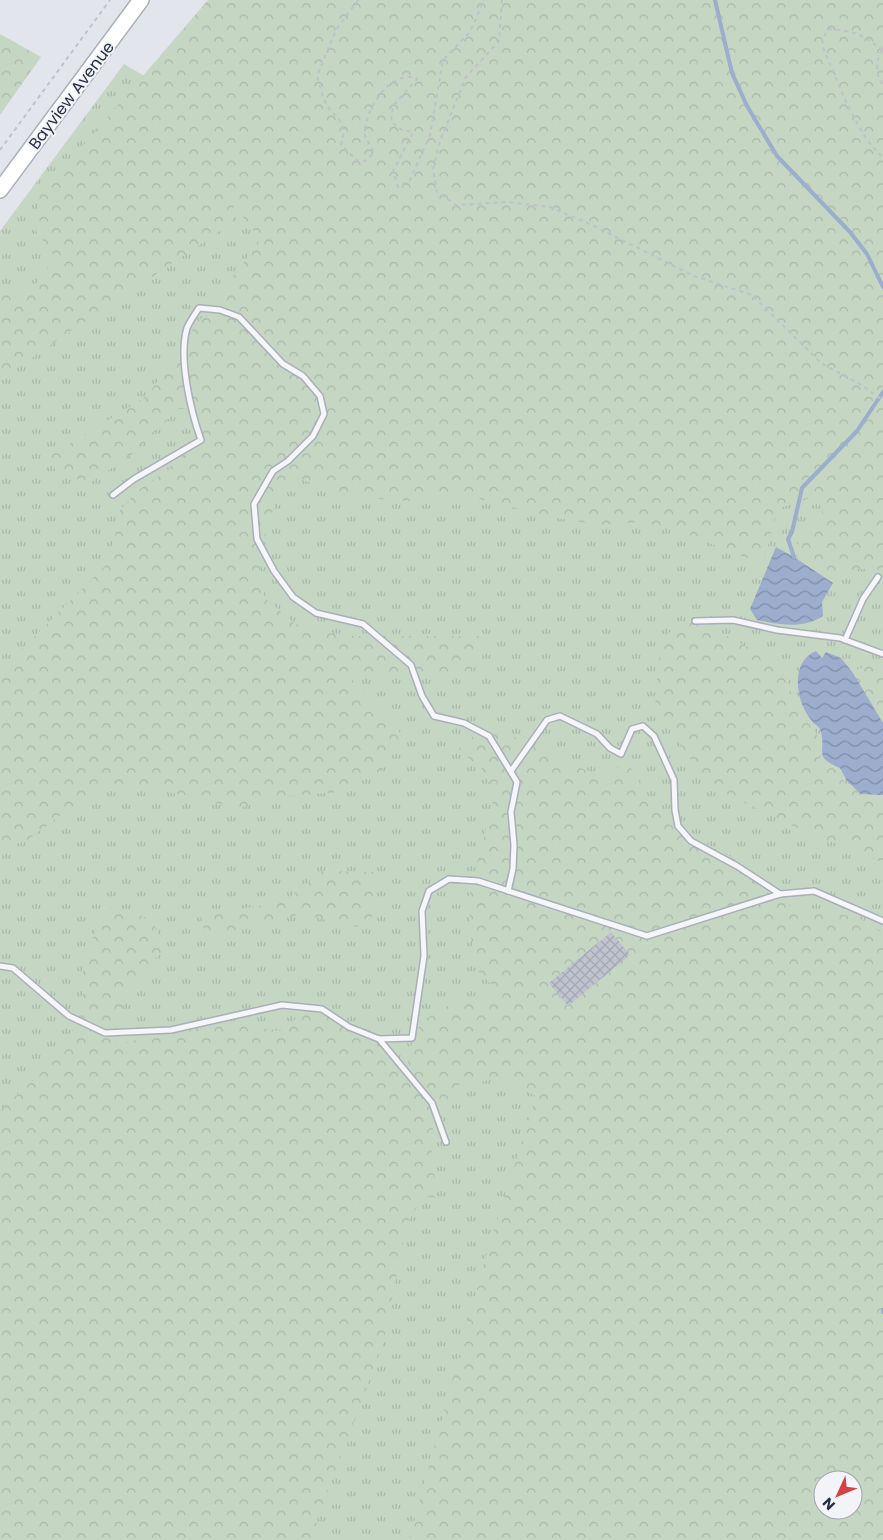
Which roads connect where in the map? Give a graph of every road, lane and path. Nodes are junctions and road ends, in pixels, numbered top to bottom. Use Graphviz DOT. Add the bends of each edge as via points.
graph roads {
  1 [pos="110,0"];
  2 [pos="142,0"];
  3 [pos="358,0"];
  4 [pos="484,0"];
  5 [pos="502,0"];
  6 [pos="882,50"];
  7 [pos="883,85"];
  8 [pos="0,150"];
  9 [pos="883,157"];
  10 [pos="0,190"];
  11 [pos="883,394"];
  12 [pos="113,495"];
  13 [pos="878,577"];
  14 [pos="695,621"];
  15 [pos="845,640"];
  16 [pos="883,654"];
  17 [pos="511,771"];
  18 [pos="508,891"];
  19 [pos="780,894"];
  20 [pos="883,921"];
  21 [pos="0,966"];
  22 [pos="379,1039"];
  23 [pos="446,1142"];
  1 -- 8 [label="path"];
  2 -- 10 [label="main road, Bayview Avenue"];
  3 -- 4 [label="path" via="336,30 317,76 324,100 344,130 341,145 358,161 365,161 374,153 365,136 370,109 399,78 409,76 417,80 393,106 391,122 402,130 413,132 393,171 398,187 410,180 430,135 443,60 470,32"];
  5 -- 11 [label="path" via="499,41 466,77 440,141 433,169 437,192 456,205 507,202 550,207 694,276 752,295 822,363 879,398"];
  6 -- 7 [label="path" via="876,59 879,80"];
  6 -- 9 [label="path" via="864,36 847,30 830,29 822,39 852,115 872,149"];
  12 -- 17 [label="lane" via="201,440 194,419 184,359 187,329 199,308 220,310 239,317 283,364 303,376 320,396 324,414 313,436 273,471 254,504 257,539 274,572 293,597 316,613 363,624 394,649 411,665 422,696 434,716 464,724 489,736"];
  13 -- 15 [label="lane" via="863,599"];
  14 -- 15 [label="lane" via="733,620"];
  15 -- 16 [label="lane"];
  17 -- 18 [label="lane" via="517,782 511,812 514,845"];
  17 -- 19 [label="lane" via="547,720 560,716 597,734 621,754 632,729 643,726 654,736 674,780 678,826 691,841"];
  18 -- 19 [label="lane" via="647,936"];
  18 -- 22 [label="lane" via="478,881 449,879 429,891 422,911 424,956 412,1038"];
  19 -- 20 [label="lane" via="814,891"];
  21 -- 22 [label="lane" via="13,968 69,1016 105,1033 171,1030 282,1004 322,1009 349,1027"];
  22 -- 23 [label="lane" via="432,1103"];
}
